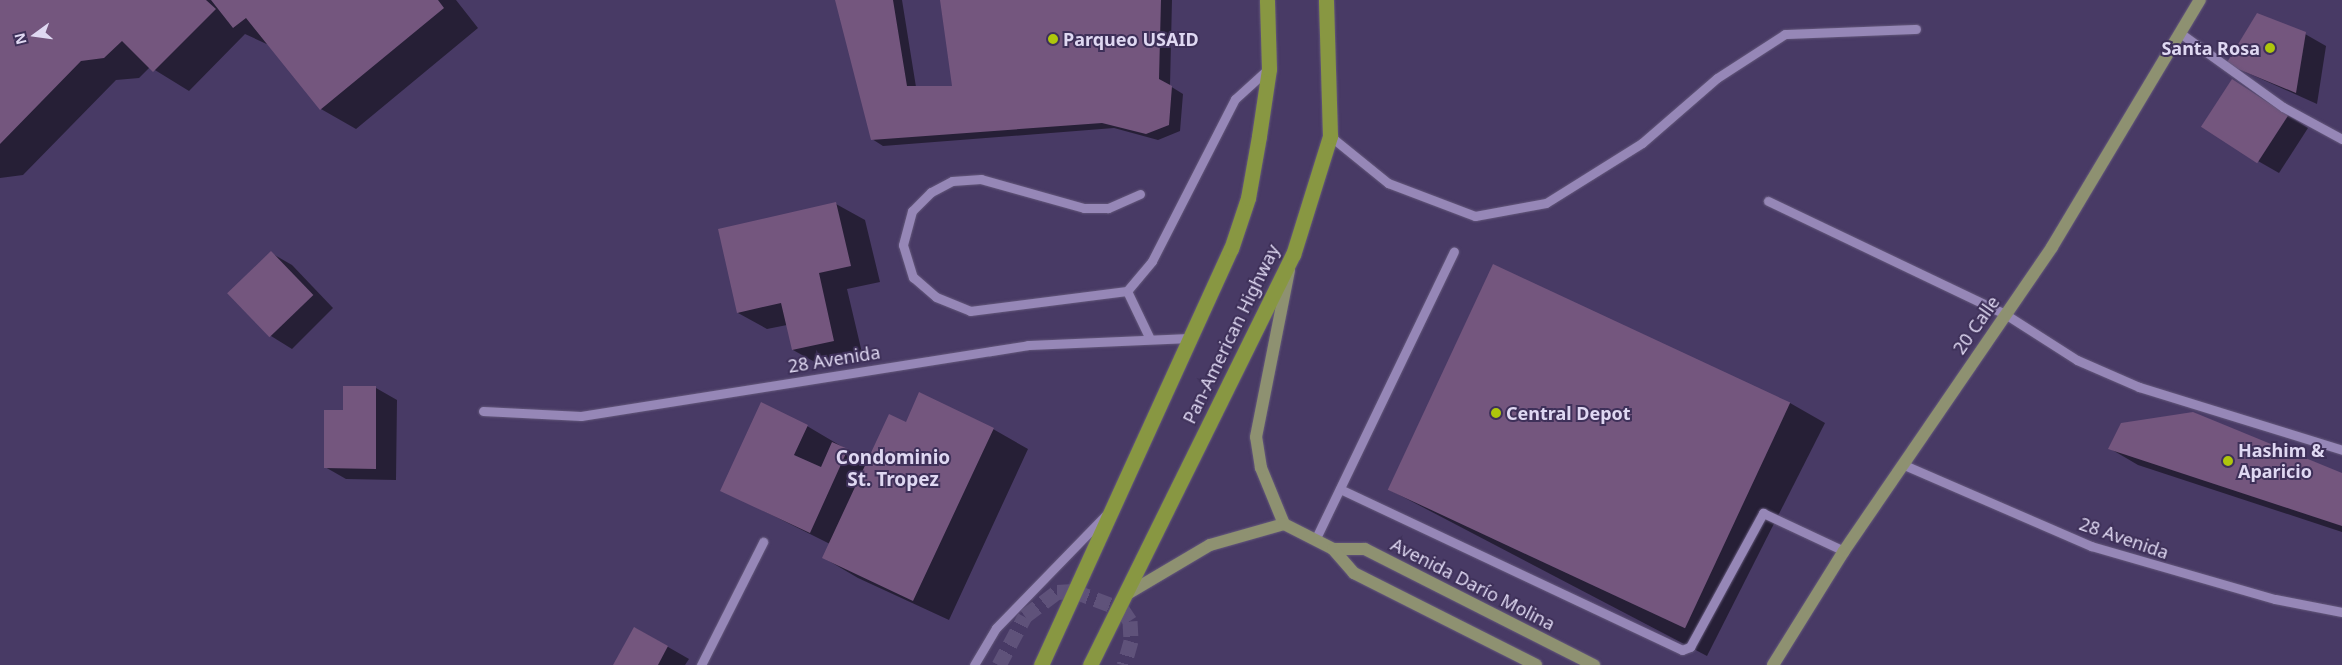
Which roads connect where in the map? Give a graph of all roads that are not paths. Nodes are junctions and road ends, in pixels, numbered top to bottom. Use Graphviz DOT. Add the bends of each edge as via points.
graph roads {
  1 [pos="1267,0"];
  2 [pos="1326,0"];
  3 [pos="2200,0"];
  4 [pos="1916,29"];
  5 [pos="2180,33"];
  6 [pos="1269,69"];
  7 [pos="1330,136"];
  8 [pos="2342,139"];
  9 [pos="1140,194"];
  10 [pos="1768,200"];
  11 [pos="1454,251"];
  12 [pos="1292,255"];
  13 [pos="1127,291"];
  14 [pos="2005,314"];
  15 [pos="1149,337"];
  16 [pos="1191,338"];
  17 [pos="482,411"];
  18 [pos="2342,450"];
  19 [pos="1904,465"];
  20 [pos="1340,489"];
  21 [pos="1114,506"];
  22 [pos="1284,524"];
  23 [pos="1316,538"];
  24 [pos="763,542"];
  25 [pos="1333,549"];
  26 [pos="1844,551"];
  27 [pos="1127,594"];
  28 [pos="2342,612"];
  29 [pos="701,665"];
  30 [pos="974,665"];
  31 [pos="1041,665"];
  32 [pos="1090,665"];
  33 [pos="1536,665"];
  34 [pos="1594,665"];
  35 [pos="1773,665"];
  1 -- 6 [label="highway, Pan-American Highway"];
  2 -- 7 [label="highway, Pan-American Highway"];
  3 -- 5 [label="main road, 20 Calle"];
  4 -- 7 [label="street" via="1785,34 1718,78 1642,143 1546,204 1475,216 1388,183"];
  5 -- 8 [label="street" via="2283,107"];
  5 -- 14 [label="main road, 20 Calle" via="2052,247"];
  6 -- 13 [label="street" via="1235,98 1152,261"];
  6 -- 16 [label="highway, Pan-American Highway" via="1248,198 1231,249"];
  7 -- 12 [label="highway, Pan-American Highway"];
  9 -- 13 [label="street" via="1108,208 1084,208 981,179 952,181 931,192 912,211 903,245 913,277 936,297 970,311"];
  10 -- 14 [label="street"];
  11 -- 20 [label="street"];
  12 -- 22 [label="main road" via="1256,436 1261,468"];
  12 -- 27 [label="highway, Pan-American Highway"];
  13 -- 15 [label="street"];
  14 -- 18 [label="street" via="2077,360 2139,387"];
  14 -- 19 [label="main road, 20 Calle"];
  15 -- 16 [label="street, 28 Avenida"];
  15 -- 17 [label="street, 28 Avenida" via="1028,345 581,416"];
  16 -- 21 [label="highway, Pan-American Highway"];
  19 -- 26 [label="main road, 20 Calle"];
  19 -- 28 [label="street, 28 Avenida" via="2092,546 2275,599"];
  20 -- 23 [label="street"];
  20 -- 26 [label="street" via="1682,650 1690,647 1763,513"];
  21 -- 30 [label="street" via="996,628"];
  21 -- 31 [label="highway, Pan-American Highway"];
  22 -- 23 [label="main road"];
  22 -- 27 [label="main road" via="1210,545"];
  23 -- 25 [label="main road"];
  24 -- 29 [label="street"];
  25 -- 33 [label="main road" via="1354,573"];
  25 -- 34 [label="main road, Avenida Darío Molina" via="1365,549"];
  26 -- 35 [label="main road, 20 Calle"];
  27 -- 32 [label="highway, Pan-American Highway"];
}
